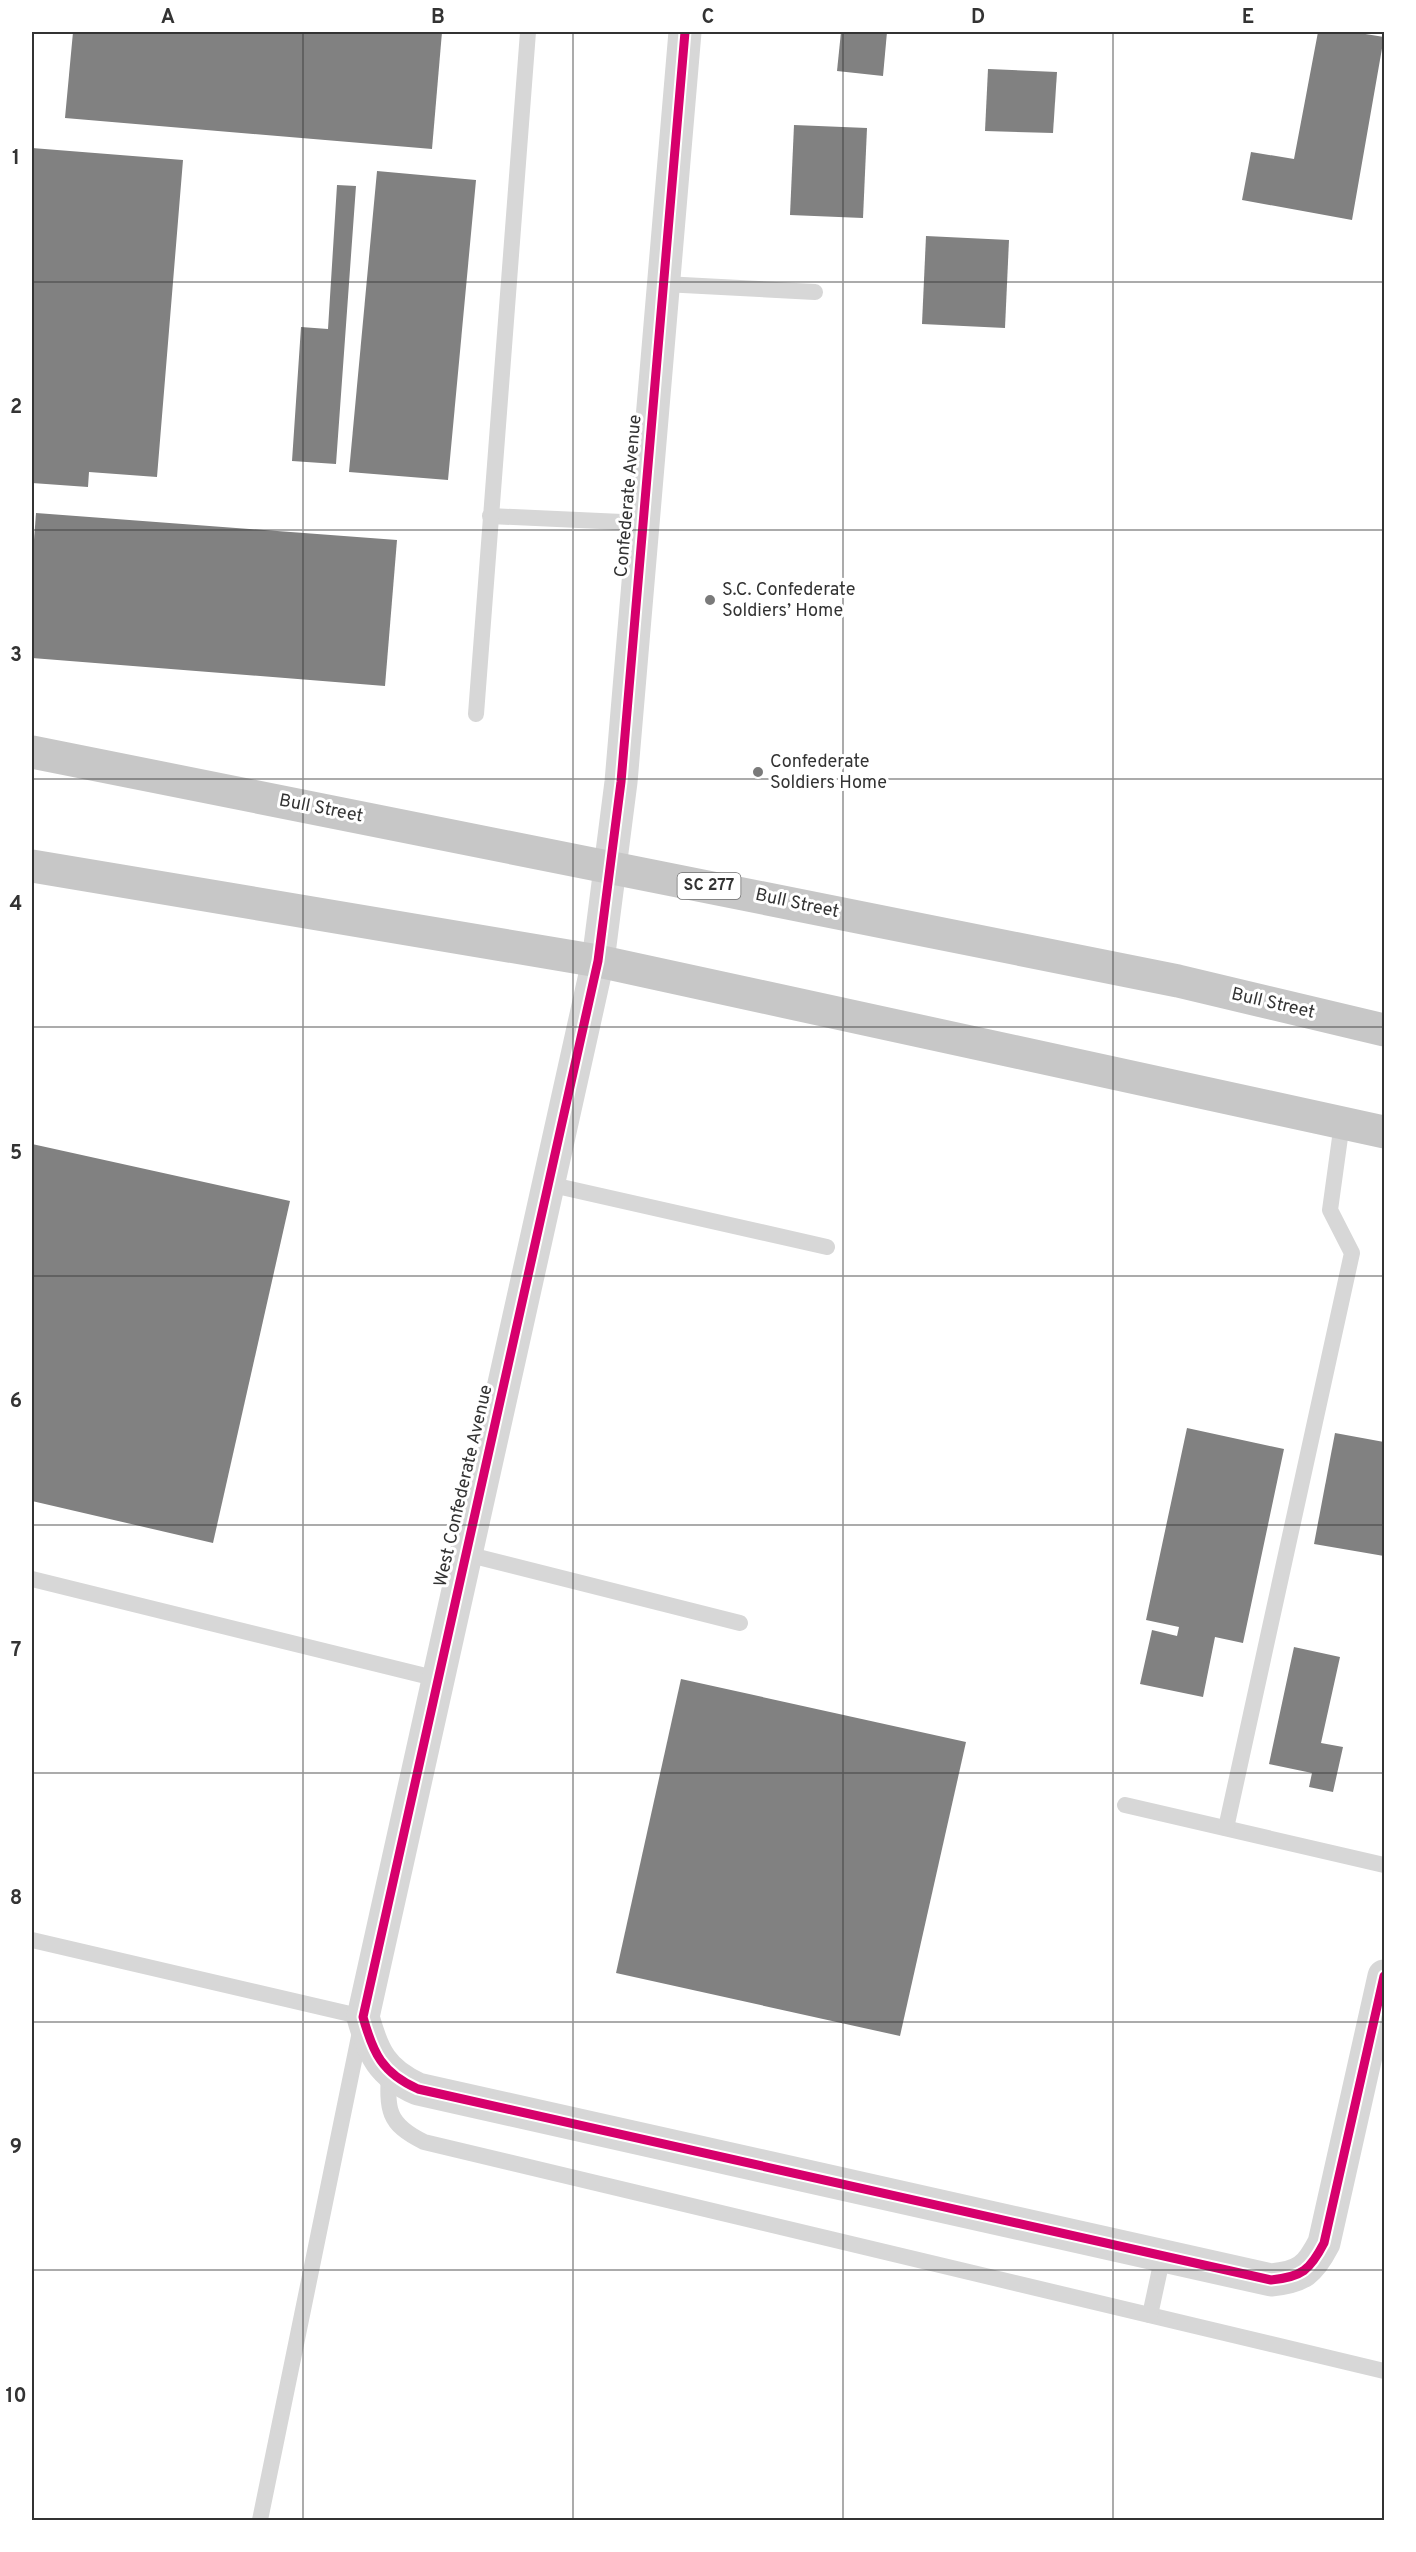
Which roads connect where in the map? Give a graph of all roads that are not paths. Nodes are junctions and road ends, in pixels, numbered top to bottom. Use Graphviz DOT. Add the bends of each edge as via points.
graph roads {
  1 [pos="528,32"];
  2 [pos="685,32"];
  3 [pos="664,284"];
  4 [pos="815,292"];
  5 [pos="489,516"];
  6 [pos="644,523"];
  7 [pos="476,714"];
  8 [pos="32,752"];
  9 [pos="32,866"];
  10 [pos="611,866"];
  11 [pos="598,961"];
  12 [pos="1384,1030"];
  13 [pos="1342,1123"];
  14 [pos="1384,1132"];
  15 [pos="548,1184"];
  16 [pos="827,1247"];
  17 [pos="466,1554"];
  18 [pos="32,1579"];
  19 [pos="740,1623"];
  20 [pos="438,1679"];
  21 [pos="1125,1804"];
  22 [pos="1226,1828"];
  23 [pos="1384,1865"];
  24 [pos="32,1940"];
  25 [pos="1384,1976"];
  26 [pos="363,2017"];
  27 [pos="389,2071"];
  28 [pos="1163,2255"];
  29 [pos="1150,2315"];
  30 [pos="1384,2371"];
  31 [pos="260,2520"];
  1 -- 5 [label="lane" via="522,145"];
  2 -- 3 [label="street, Confederate Avenue"];
  3 -- 4 [label="lane"];
  3 -- 6 [label="street, Confederate Avenue"];
  5 -- 6 [label="lane"];
  5 -- 7 [label="lane"];
  6 -- 10 [label="street, Confederate Avenue"];
  8 -- 10 [label="highway, Bull Street / SC 277"];
  9 -- 11 [label="highway"];
  10 -- 11 [label="street, Confederate Avenue"];
  10 -- 12 [label="highway, Bull Street / SC 277" via="1178,981"];
  11 -- 13 [label="highway"];
  11 -- 15 [label="street, West Confederate Avenue"];
  13 -- 14 [label="highway"];
  13 -- 22 [label="lane" via="1330,1210 1352,1253"];
  15 -- 16 [label="lane"];
  15 -- 17 [label="street, West Confederate Avenue"];
  17 -- 19 [label="lane"];
  17 -- 20 [label="street, West Confederate Avenue"];
  18 -- 20 [label="lane"];
  20 -- 26 [label="street, West Confederate Avenue"];
  21 -- 22 [label="lane"];
  22 -- 23 [label="lane"];
  24 -- 26 [label="lane"];
  25 -- 28 [label="street" via="1324,2242 1312,2265 1292,2277 1270,2280"];
  26 -- 27 [label="street" via="376,2057"];
  26 -- 31 [label="lane"];
  27 -- 28 [label="street" via="418,2089"];
  27 -- 29 [label="lane" via="389,2105 397,2126 424,2142"];
  28 -- 29 [label="lane"];
  29 -- 30 [label="lane"];
}
